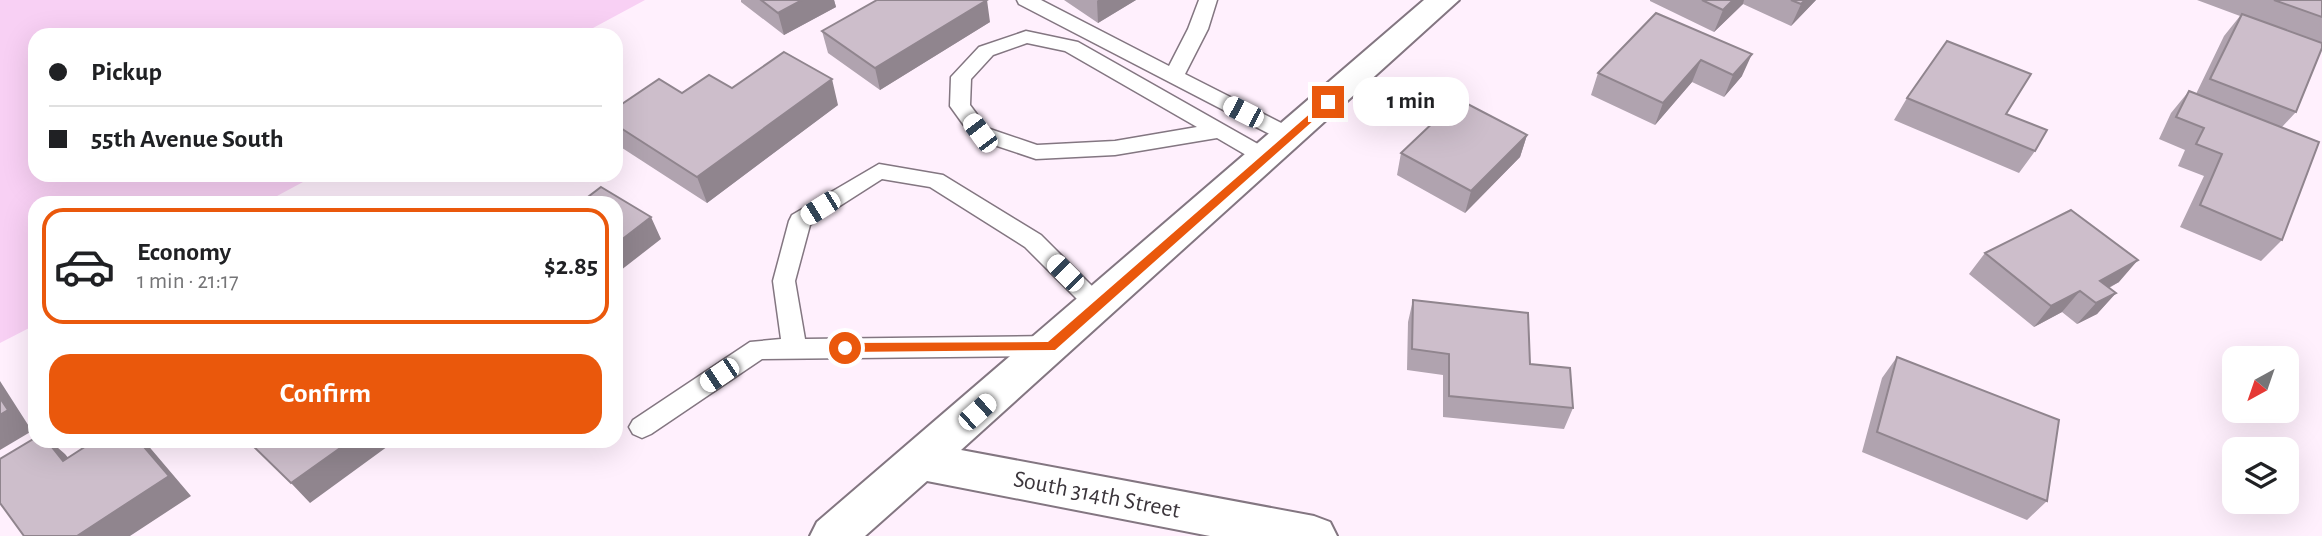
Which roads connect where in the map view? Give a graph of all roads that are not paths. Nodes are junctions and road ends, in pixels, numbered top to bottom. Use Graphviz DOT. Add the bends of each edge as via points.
graph roads {
  1 [pos="1026,0"];
  2 [pos="1208,0"];
  3 [pos="1443,0"];
  4 [pos="1174,76"];
  5 [pos="1219,131"];
  6 [pos="1277,146"];
  7 [pos="1097,305"];
  8 [pos="1051,346"];
  9 [pos="794,348"];
  10 [pos="642,427"];
  11 [pos="921,461"];
  12 [pos="833,536"];
  13 [pos="1314,536"];
  1 -- 4 [label="lane"];
  2 -- 4 [label="lane"];
  3 -- 6 [label="street"];
  4 -- 6 [label="lane"];
  5 -- 5 [label="lane" via="1071,46 1026,37 986,51 961,77 960,106 980,133 1036,152 1115,148"];
  5 -- 6 [label="lane"];
  6 -- 7 [label="street"];
  7 -- 8 [label="street"];
  7 -- 9 [label="lane" via="1033,241 935,180 879,172 800,220 784,281"];
  8 -- 9 [label="lane"];
  8 -- 11 [label="street"];
  9 -- 10 [label="lane" via="758,349"];
  11 -- 12 [label="street"];
  11 -- 13 [label="street, South 314th Street"];
}
